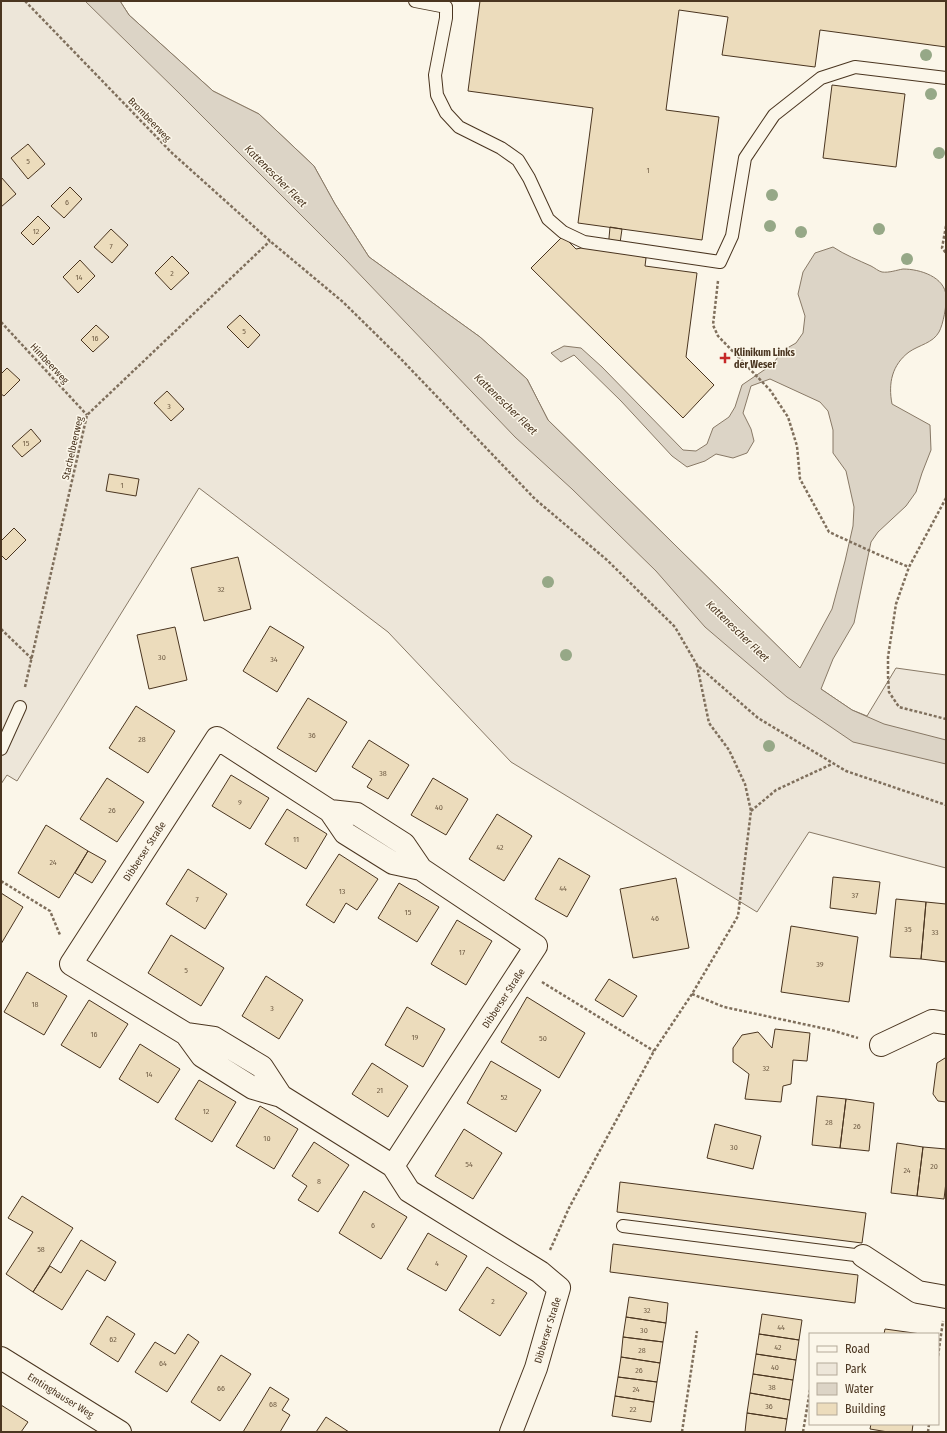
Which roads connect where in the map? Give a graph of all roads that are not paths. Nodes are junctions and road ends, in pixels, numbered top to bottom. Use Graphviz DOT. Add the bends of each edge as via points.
graph roads {
  1 [pos="415,1"];
  2 [pos="946,78"];
  3 [pos="20,707"];
  4 [pos="1,749"];
  5 [pos="946,1023"];
  6 [pos="881,1045"];
  7 [pos="393,1166"];
  8 [pos="623,1226"];
  9 [pos="863,1256"];
  10 [pos="946,1297"];
  11 [pos="1,1358"];
  12 [pos="120,1432"];
  13 [pos="511,1432"];
  1 -- 2 [label="lane" via="446,7 435,75 437,95 446,113 459,127 501,148 518,160 548,219 563,232 584,242 720,262 732,236 745,158 774,115 821,78 856,67"];
  3 -- 4 [label="lane"];
  5 -- 6 [label="street" via="932,1021"];
  7 -- 7 [label="street, Dibberser Straße" via="536,946 421,869 404,844 357,814 330,811 217,738 71,964 186,1034 214,1038 262,1067 280,1096"];
  7 -- 13 [label="street, Dibberser Straße" via="409,1191 540,1272 559,1288 536,1368"];
  8 -- 9 [label="lane"];
  9 -- 10 [label="street" via="918,1292"];
  11 -- 12 [label="street, Emtinghauser Weg"];
}
